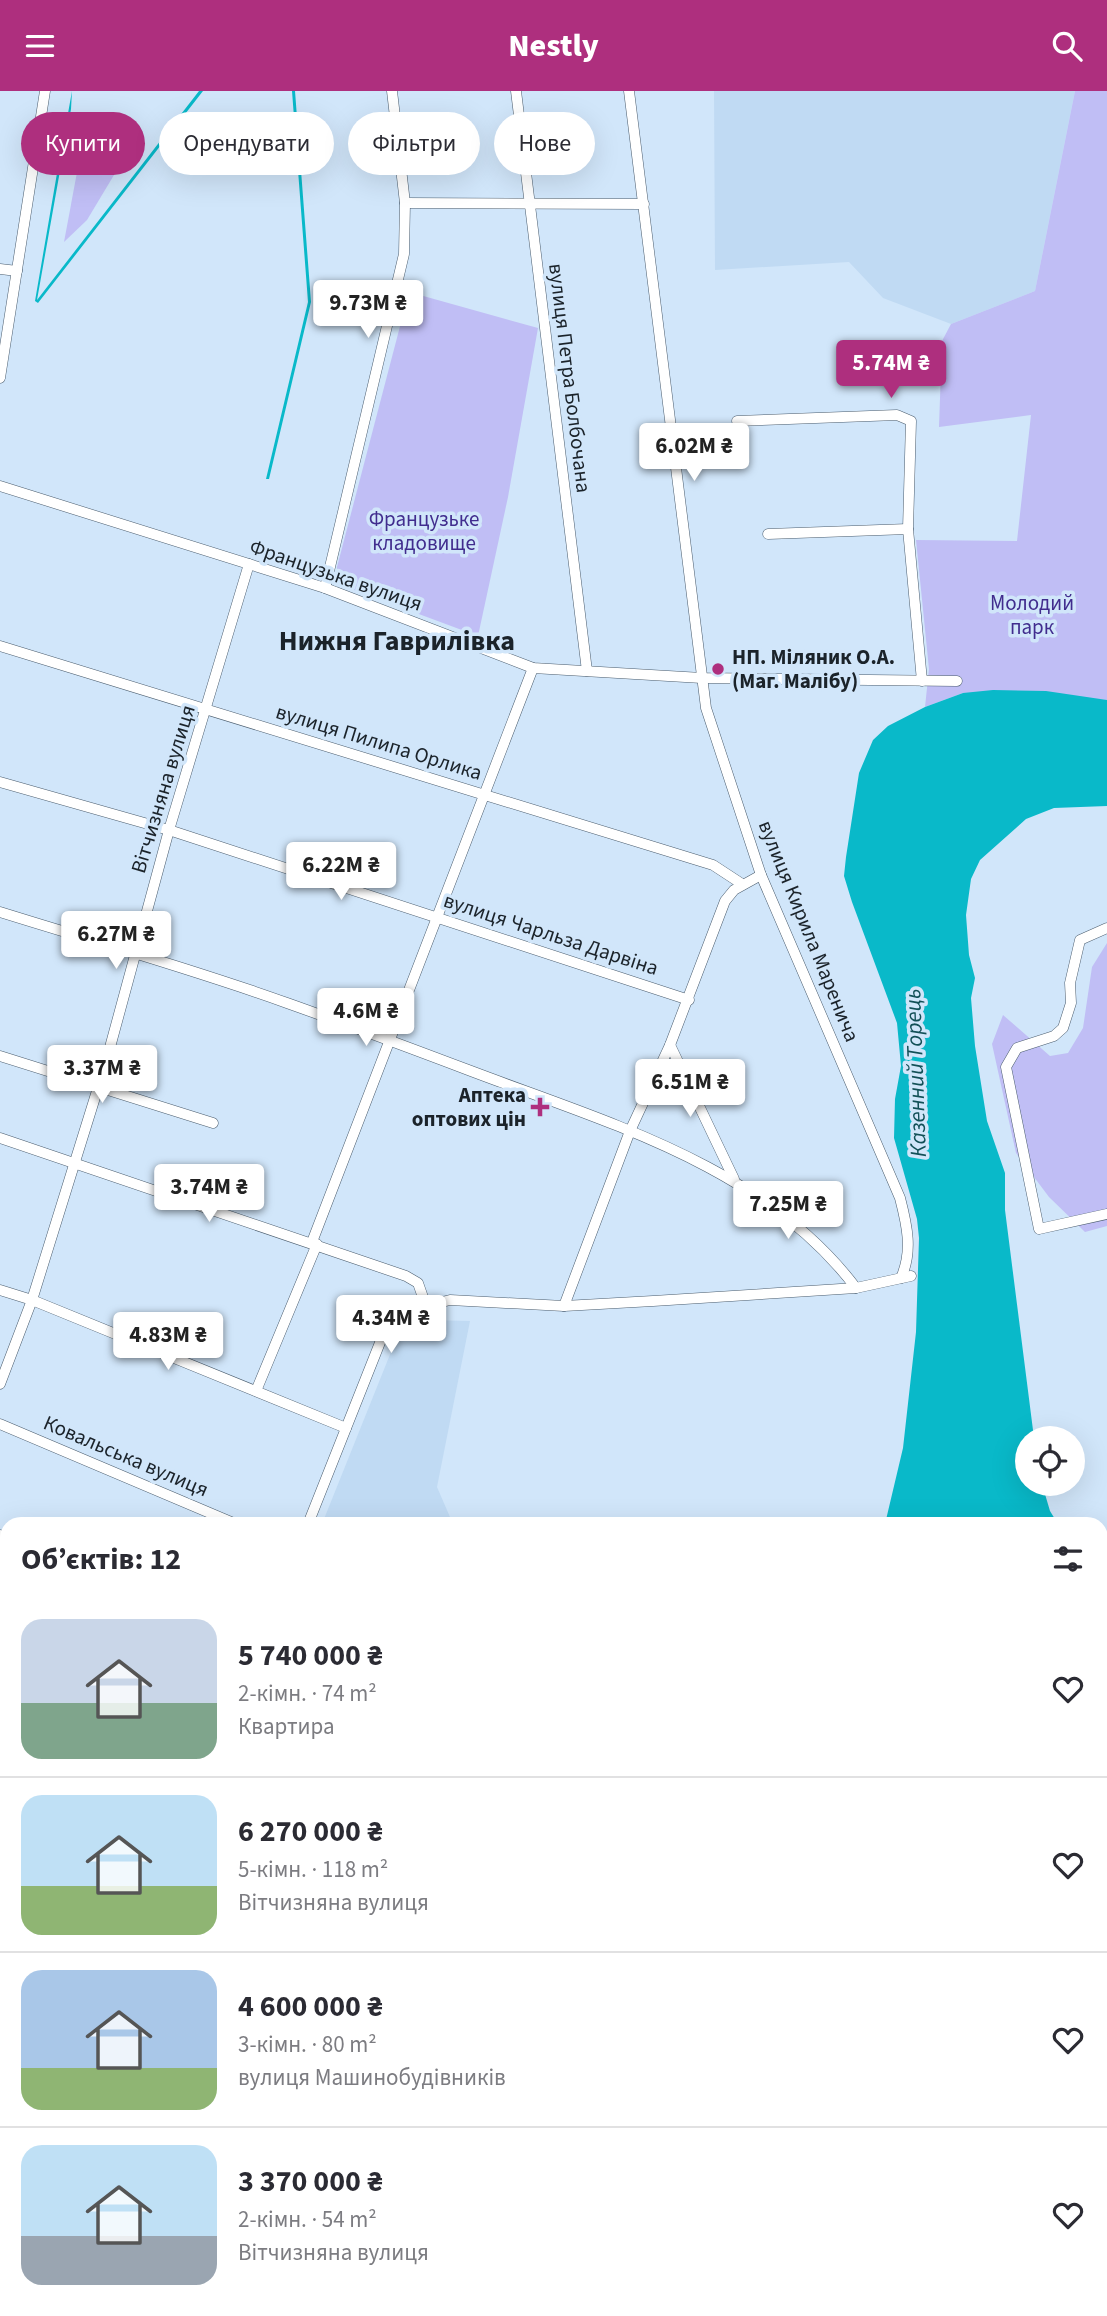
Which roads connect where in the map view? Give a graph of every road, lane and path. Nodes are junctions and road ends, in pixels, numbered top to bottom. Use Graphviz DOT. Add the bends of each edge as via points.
graph roads {
  1 [pos="45,91"];
  2 [pos="392,91"];
  3 [pos="516,91"];
  4 [pos="629,91"];
  5 [pos="405,203"];
  6 [pos="644,204"];
  7 [pos="529,206"];
  8 [pos="0,269"];
  9 [pos="17,271"];
  10 [pos="0,377"];
  11 [pos="737,421"];
  12 [pos="0,486"];
  13 [pos="908,529"];
  14 [pos="768,534"];
  15 [pos="249,564"];
  16 [pos="325,588"];
  17 [pos="0,646"];
  18 [pos="533,669"];
  19 [pos="587,671"];
  20 [pos="702,678"];
  21 [pos="922,681"];
  22 [pos="957,681"];
  23 [pos="207,709"];
  24 [pos="0,782"];
  25 [pos="484,795"];
  26 [pos="169,830"];
  27 [pos="761,875"];
  28 [pos="742,884"];
  29 [pos="0,912"];
  30 [pos="437,918"];
  31 [pos="1107,928"];
  32 [pos="137,955"];
  33 [pos="689,1000"];
  34 [pos="389,1041"];
  35 [pos="670,1045"];
  36 [pos="0,1056"];
  37 [pos="98,1088"];
  38 [pos="214,1123"];
  39 [pos="630,1131"];
  40 [pos="0,1138"];
  41 [pos="73,1162"];
  42 [pos="734,1180"];
  43 [pos="1107,1214"];
  44 [pos="314,1243"];
  45 [pos="856,1288"];
  46 [pos="0,1290"];
  47 [pos="32,1300"];
  48 [pos="426,1306"];
  49 [pos="564,1306"];
  50 [pos="0,1384"];
  51 [pos="256,1391"];
  52 [pos="0,1424"];
  53 [pos="346,1428"];
  54 [pos="219,1517"];
  55 [pos="311,1517"];
  1 -- 9 [label="street"];
  2 -- 5 [label="street"];
  3 -- 7 [label="street, вулиця Петра Болбочана"];
  4 -- 6 [label="street, вулиця Кирила Маренича"];
  5 -- 7 [label="street"];
  5 -- 16 [label="street" via="404,254"];
  6 -- 7 [label="street"];
  6 -- 20 [label="street, вулиця Кирила Маренича"];
  7 -- 19 [label="street, вулиця Петра Болбочана"];
  8 -- 9 [label="street"];
  9 -- 10 [label="street"];
  11 -- 13 [label="street" via="897,415 911,421"];
  12 -- 15 [label="street, Французька вулиця"];
  13 -- 14 [label="street"];
  13 -- 21 [label="street"];
  15 -- 16 [label="street, Французька вулиця"];
  15 -- 23 [label="street, Вітчизняна вулиця"];
  16 -- 18 [label="street, Французька вулиця"];
  17 -- 23 [label="street, вулиця Пилипа Орлика"];
  18 -- 19 [label="street, Французька вулиця"];
  18 -- 25 [label="street"];
  19 -- 20 [label="street, Французька вулиця"];
  20 -- 21 [label="street, Французька вулиця"];
  20 -- 27 [label="street, вулиця Кирила Маренича" via="706,708"];
  21 -- 22 [label="street, Французька вулиця"];
  23 -- 25 [label="street, вулиця Пилипа Орлика"];
  23 -- 26 [label="street, Вітчизняна вулиця"];
  24 -- 26 [label="street, вулиця Чарльза Дарвіна"];
  25 -- 28 [label="street, вулиця Пилипа Орлика" via="713,865"];
  25 -- 30 [label="street"];
  26 -- 30 [label="street, вулиця Чарльза Дарвіна"];
  26 -- 32 [label="street, Вітчизняна вулиця"];
  27 -- 28 [label="street"];
  27 -- 45 [label="street, вулиця Кирила Маренича" via="900,1198 908,1227 906,1277"];
  28 -- 33 [label="street" via="725,901"];
  29 -- 32 [label="street"];
  30 -- 33 [label="street, вулиця Чарльза Дарвіна"];
  30 -- 34 [label="street"];
  31 -- 43 [label="street" via="1080,940 1063,1028 1054,1036 1017,1048 1006,1067 1039,1229"];
  32 -- 34 [label="street"];
  32 -- 37 [label="street, Вітчизняна вулиця"];
  33 -- 35 [label="street"];
  34 -- 39 [label="street"];
  34 -- 44 [label="street"];
  35 -- 39 [label="street"];
  35 -- 42 [label="street"];
  36 -- 37 [label="street"];
  37 -- 38 [label="street"];
  37 -- 41 [label="street, Вітчизняна вулиця"];
  39 -- 42 [label="street"];
  39 -- 49 [label="street"];
  40 -- 41 [label="street"];
  41 -- 44 [label="street"];
  41 -- 47 [label="street, Вітчизняна вулиця"];
  42 -- 45 [label="street" via="832,1256"];
  44 -- 48 [label="street" via="406,1276 418,1283"];
  44 -- 51 [label="street"];
  45 -- 49 [label="street"];
  46 -- 47 [label="street"];
  47 -- 50 [label="street, Вітчизняна вулиця"];
  47 -- 51 [label="street"];
  48 -- 49 [label="street" via="450,1300"];
  48 -- 53 [label="street" via="383,1335"];
  51 -- 53 [label="street"];
  52 -- 54 [label="street, Ковальська вулиця"];
  53 -- 55 [label="street"];
}
